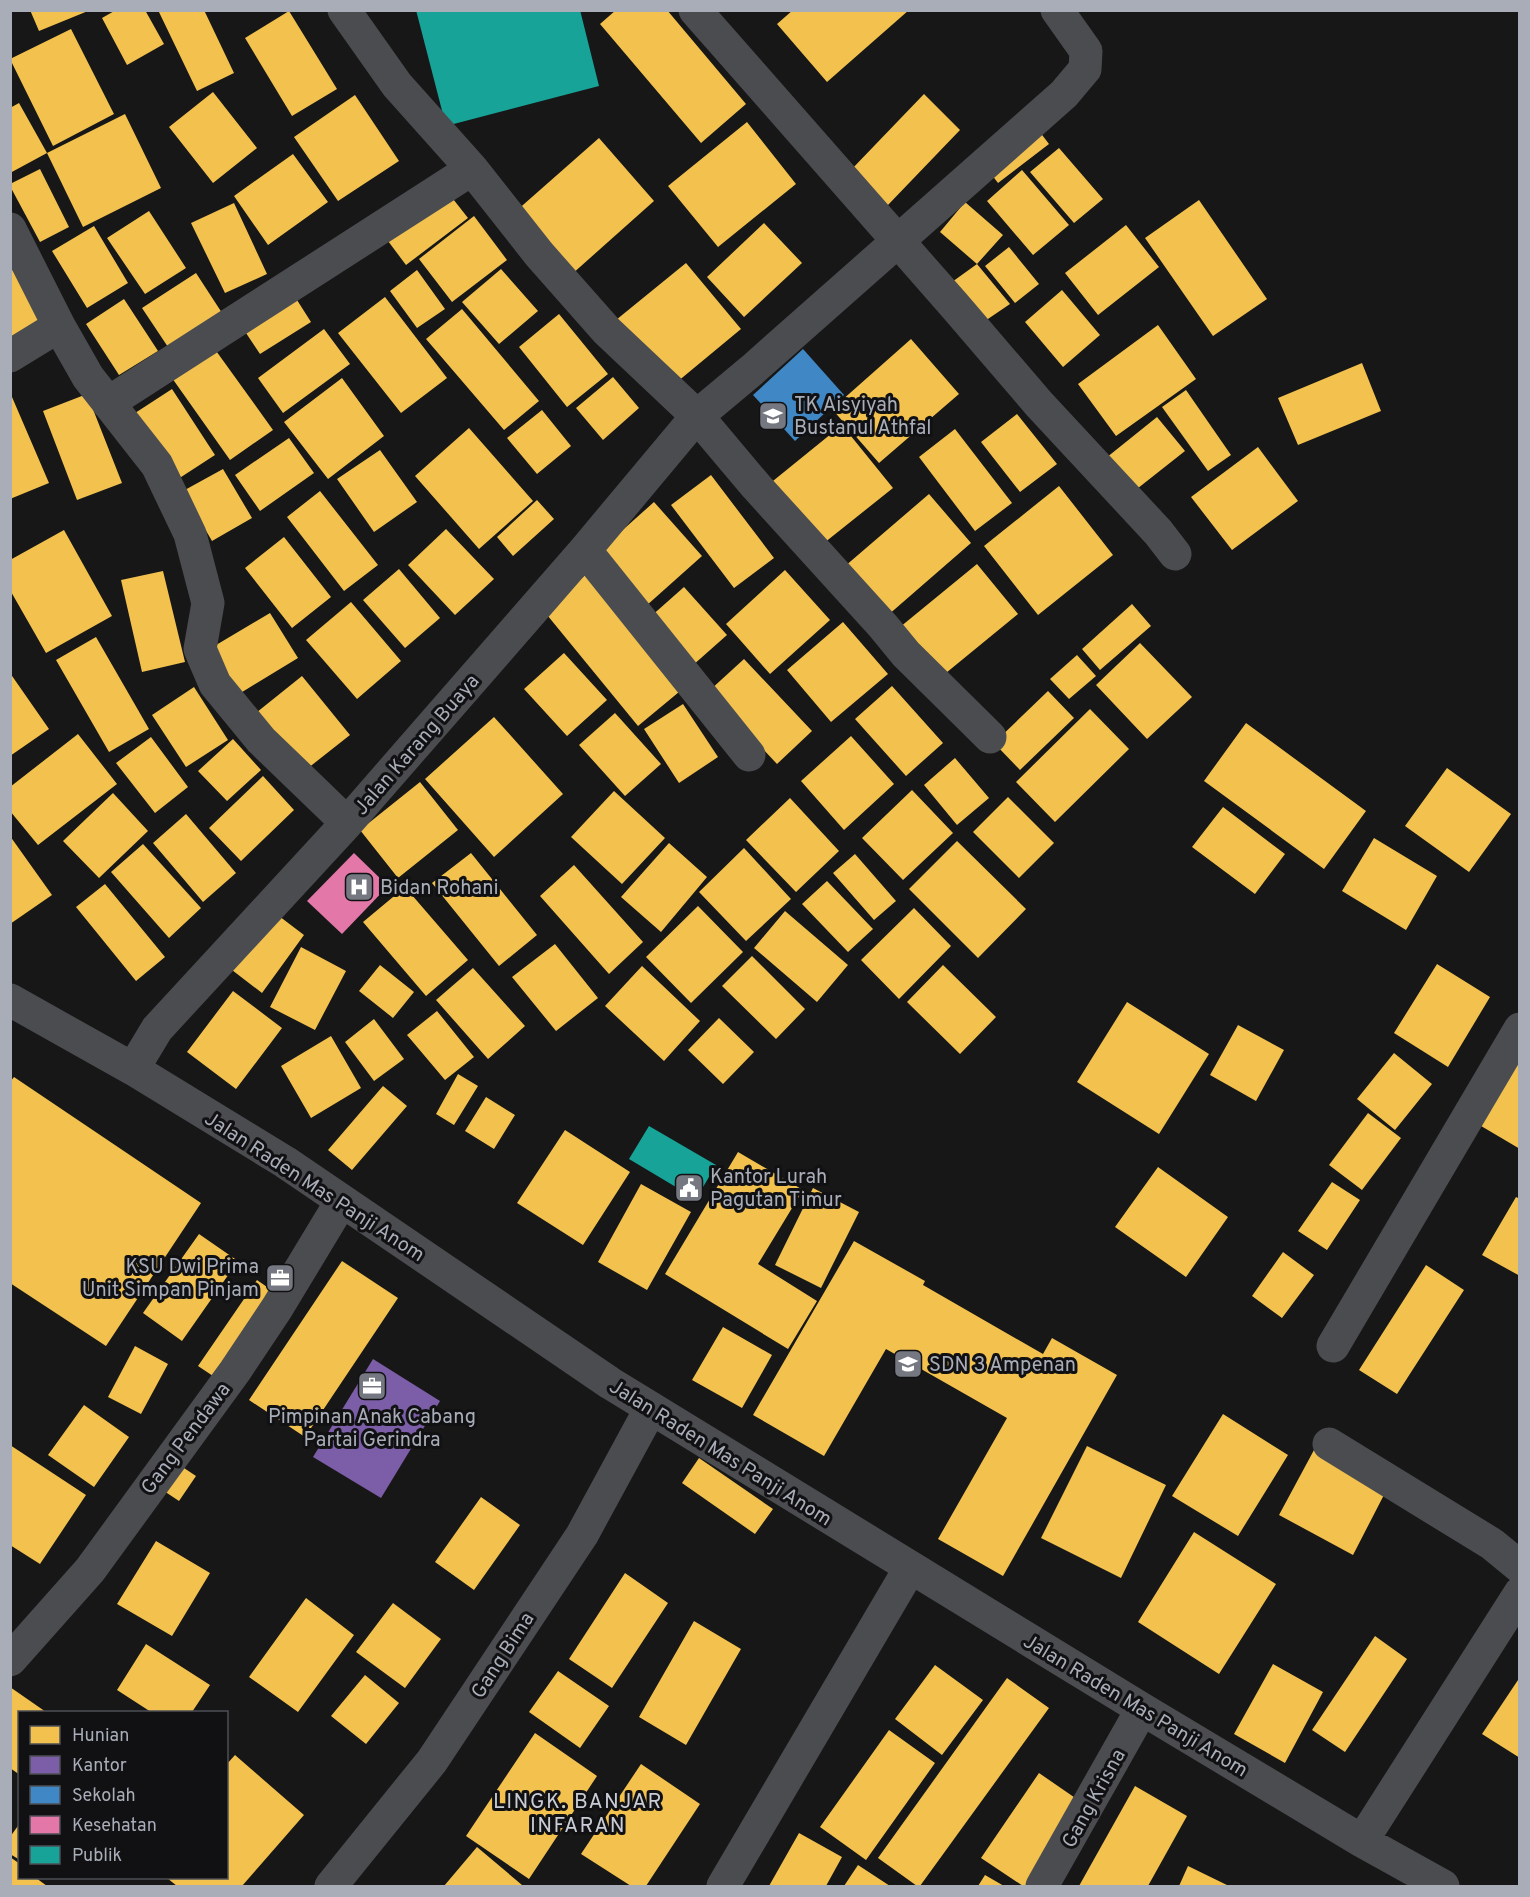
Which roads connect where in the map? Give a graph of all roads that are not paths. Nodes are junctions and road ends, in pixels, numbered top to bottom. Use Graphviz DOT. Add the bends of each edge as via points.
graph roads {
  1 [pos="344,10"];
  2 [pos="695,10"];
  3 [pos="1058,10"];
  4 [pos="472,169"];
  5 [pos="10,229"];
  6 [pos="898,241"];
  7 [pos="59,326"];
  8 [pos="10,356"];
  9 [pos="108,403"];
  10 [pos="697,416"];
  11 [pos="585,550"];
  12 [pos="1175,554"];
  13 [pos="990,737"];
  14 [pos="749,755"];
  15 [pos="347,823"];
  16 [pos="13,1008"];
  17 [pos="1519,1033"];
  18 [pos="133,1069"];
  19 [pos="341,1202"];
  20 [pos="1334,1346"];
  21 [pos="651,1408"];
  22 [pos="1329,1443"];
  23 [pos="1520,1567"];
  24 [pos="910,1568"];
  25 [pos="1520,1593"];
  26 [pos="10,1660"];
  27 [pos="1142,1709"];
  28 [pos="1362,1841"];
  29 [pos="1405,1877"];
  30 [pos="331,1887"];
  31 [pos="723,1887"];
  32 [pos="1042,1887"];
  33 [pos="1443,1887"];
  1 -- 4 [label="street" via="397,85"];
  2 -- 6 [label="street"];
  3 -- 6 [label="street, Jalan Karang Buaya" via="1086,51 1085,69 1064,94"];
  4 -- 9 [label="street"];
  4 -- 10 [label="street" via="607,332"];
  5 -- 7 [label="street"];
  6 -- 10 [label="street, Jalan Karang Buaya"];
  6 -- 12 [label="street"];
  7 -- 8 [label="street"];
  7 -- 9 [label="street"];
  9 -- 15 [label="street" via="157,465 190,534 208,603 200,649 215,684 261,740"];
  10 -- 11 [label="street, Jalan Karang Buaya"];
  10 -- 13 [label="street" via="906,654"];
  11 -- 14 [label="street"];
  11 -- 15 [label="street, Jalan Karang Buaya"];
  15 -- 18 [label="street, Jalan Karang Buaya" via="157,1029"];
  16 -- 18 [label="street, Jalan Raden Mas Panji Anom"];
  17 -- 20 [label="street"];
  18 -- 19 [label="street, Jalan Raden Mas Panji Anom" via="285,1162"];
  19 -- 21 [label="street, Jalan Raden Mas Panji Anom"];
  19 -- 26 [label="street, Gang Pendawa" via="235,1371 90,1570"];
  21 -- 24 [label="street, Jalan Raden Mas Panji Anom"];
  21 -- 30 [label="street, Gang Bima" via="582,1534 432,1761"];
  22 -- 23 [label="street" via="1492,1544"];
  24 -- 27 [label="street, Jalan Raden Mas Panji Anom"];
  24 -- 31 [label="street"];
  25 -- 28 [label="street"];
  27 -- 28 [label="street, Jalan Raden Mas Panji Anom"];
  27 -- 32 [label="street, Gang Krisna"];
  28 -- 29 [label="street, Jalan Raden Mas Panji Anom"];
  29 -- 33 [label="street, Jalan Raden Mas Panji Anom"];
}
